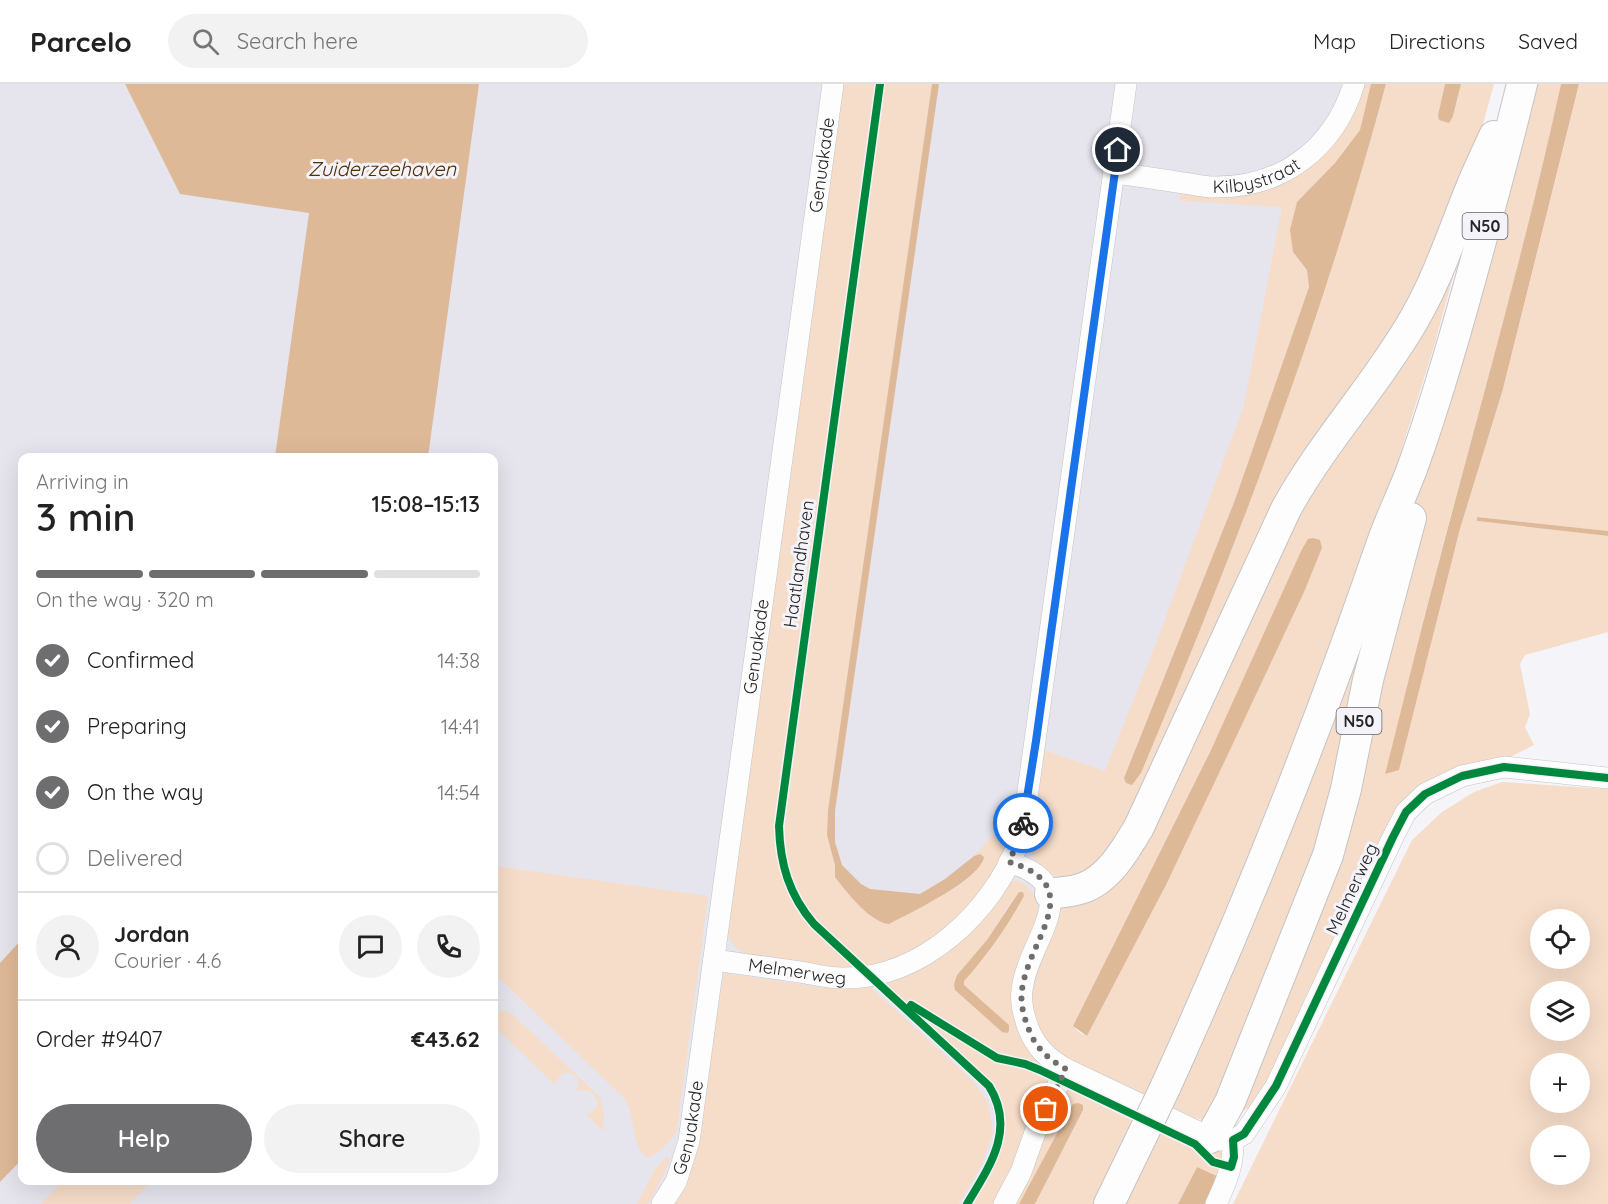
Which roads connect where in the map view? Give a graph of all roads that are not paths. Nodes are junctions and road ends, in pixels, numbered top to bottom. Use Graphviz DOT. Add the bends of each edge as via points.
graph roads {
  1 [pos="833,84"];
  2 [pos="1126,84"];
  3 [pos="1354,84"];
  4 [pos="1507,84"];
  5 [pos="1522,84"];
  6 [pos="1494,136"];
  7 [pos="1114,172"];
  8 [pos="1446,366"];
  9 [pos="1385,536"];
  10 [pos="1608,778"];
  11 [pos="1009,862"];
  12 [pos="1050,894"];
  13 [pos="714,960"];
  14 [pos="1066,1069"];
  15 [pos="1222,1139"];
  16 [pos="662,1204"];
  17 [pos="1004,1204"];
  18 [pos="1109,1204"];
  19 [pos="1216,1204"];
  1 -- 13 [label="street, Genuakade"];
  2 -- 7 [label="street, Melmerweg"];
  3 -- 7 [label="street, Kilbystraat" via="1347,107 1325,140 1288,170 1253,184 1214,187"];
  4 -- 6 [label="highway, N50"];
  5 -- 8 [label="highway, N50"];
  6 -- 9 [label="highway, N50"];
  6 -- 12 [label="highway, N50" via="1426,300 1392,356 1296,490 1130,842 1096,881 1076,890"];
  7 -- 11 [label="street, Melmerweg" via="1028,791 1019,839"];
  8 -- 9 [label="highway, N50"];
  8 -- 15 [label="highway, N50" via="1446,388 1381,626 1328,855 1230,1102"];
  9 -- 18 [label="highway, N50, bridge" via="1275,834 1226,951"];
  10 -- 15 [label="street, Melmerweg" via="1504,767 1462,776 1425,794 1407,812 1393,837 1276,1086 1245,1134"];
  11 -- 12 [label="street" via="1038,874"];
  11 -- 13 [label="street, Melmerweg" via="988,897 950,938 894,969 841,978"];
  12 -- 14 [label="street" via="1048,918 1024,982 1023,1009 1038,1046"];
  13 -- 16 [label="street, Genuakade" via="689,1141 676,1182"];
  14 -- 15 [label="street"];
  14 -- 17 [label="street"];
  15 -- 19 [label="street" via="1234,1157"];
}
